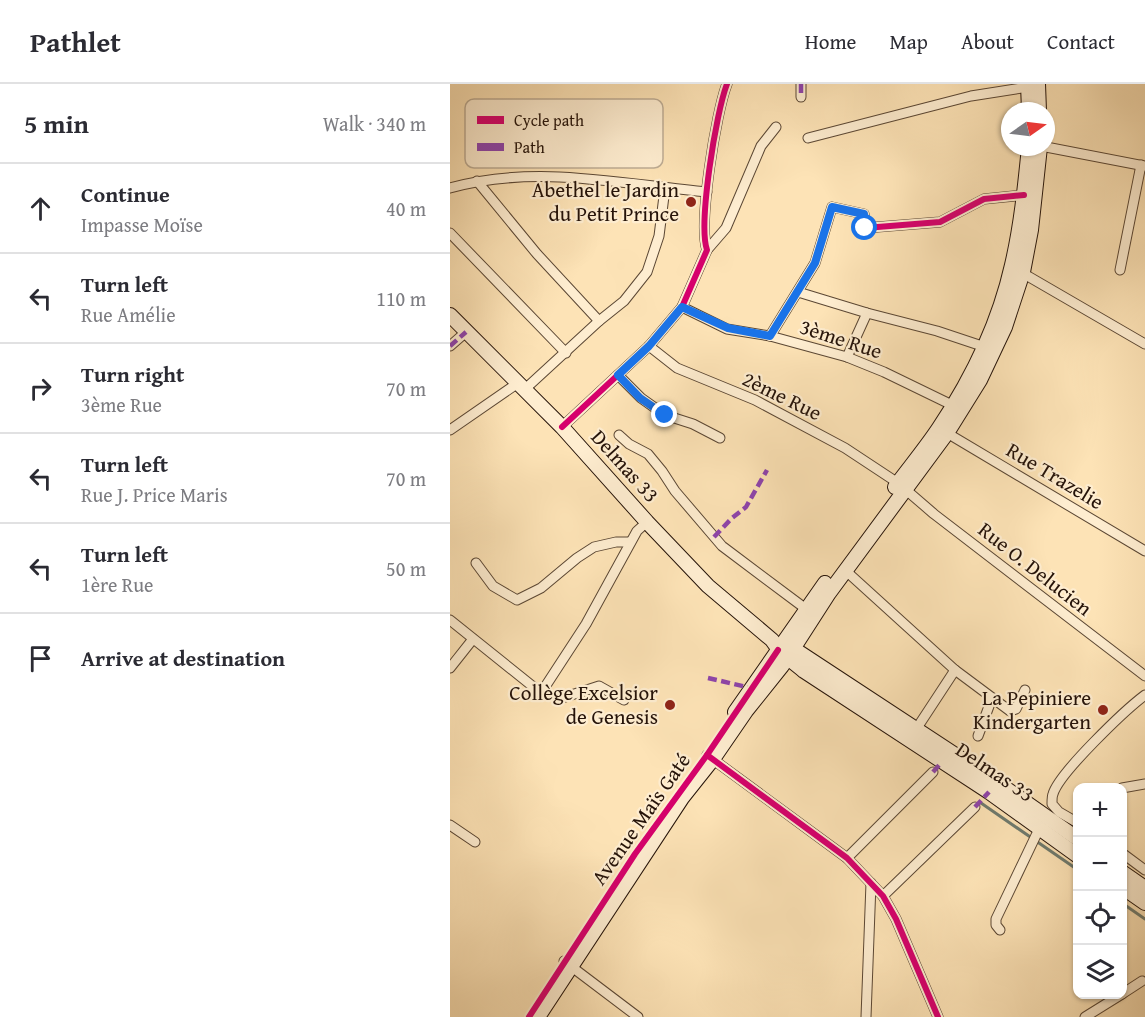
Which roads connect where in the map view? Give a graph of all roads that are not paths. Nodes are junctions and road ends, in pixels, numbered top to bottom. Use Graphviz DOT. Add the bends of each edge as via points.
graph roads {
  1 [pos="727,84"];
  2 [pos="801,84"];
  3 [pos="1031,85"];
  4 [pos="801,98"];
  5 [pos="1030,102"];
  6 [pos="1036,102"];
  7 [pos="776,127"];
  8 [pos="808,138"];
  9 [pos="1055,149"];
  10 [pos="1028,156"];
  11 [pos="1039,156"];
  12 [pos="1143,166"];
  13 [pos="477,181"];
  14 [pos="450,188"];
  15 [pos="665,188"];
  16 [pos="707,192"];
  17 [pos="1024,195"];
  18 [pos="450,233"];
  19 [pos="707,250"];
  20 [pos="1017,269"];
  21 [pos="1120,270"];
  22 [pos="798,292"];
  23 [pos="682,307"];
  24 [pos="867,313"];
  25 [pos="450,315"];
  26 [pos="599,321"];
  27 [pos="466,332"];
  28 [pos="770,336"];
  29 [pos="1145,344"];
  30 [pos="450,346"];
  31 [pos="649,346"];
  32 [pos="990,348"];
  33 [pos="566,353"];
  34 [pos="847,357"];
  35 [pos="618,375"];
  36 [pos="521,386"];
  37 [pos="952,405"];
  38 [pos="562,427"];
  39 [pos="450,430"];
  40 [pos="947,433"];
  41 [pos="619,435"];
  42 [pos="720,438"];
  43 [pos="902,486"];
  44 [pos="647,522"];
  45 [pos="630,542"];
  46 [pos="1145,551"];
  47 [pos="476,563"];
  48 [pos="846,571"];
  49 [pos="806,609"];
  50 [pos="450,620"];
  51 [pos="473,639"];
  52 [pos="783,648"];
  53 [pos="450,668"];
  54 [pos="954,670"];
  55 [pos="1145,676"];
  56 [pos="1025,690"];
  57 [pos="540,693"];
  58 [pos="992,698"];
  59 [pos="1143,699"];
  60 [pos="624,700"];
  61 [pos="915,731"];
  62 [pos="978,736"];
  63 [pos="710,757"];
  64 [pos="933,772"];
  65 [pos="1145,784"];
  66 [pos="1127,787"];
  67 [pos="975,807"];
  68 [pos="1073,821"];
  69 [pos="450,825"];
  70 [pos="1040,829"];
  71 [pos="1074,837"];
  72 [pos="475,842"];
  73 [pos="1073,853"];
  74 [pos="1127,857"];
  75 [pos="847,858"];
  76 [pos="1145,870"];
  77 [pos="1127,875"];
  78 [pos="871,883"];
  79 [pos="1145,888"];
  80 [pos="1127,890"];
  81 [pos="883,896"];
  82 [pos="1145,903"];
  83 [pos="1000,930"];
  84 [pos="567,964"];
  85 [pos="1142,981"];
  86 [pos="1127,991"];
  87 [pos="1114,999"];
  88 [pos="529,1017"];
  89 [pos="538,1017"];
  90 [pos="638,1017"];
  91 [pos="866,1017"];
  92 [pos="938,1017"];
  93 [pos="1085,1017"];
  1 -- 16 [label="street"];
  2 -- 4 [label="street"];
  3 -- 5 [label="main road"];
  3 -- 6 [label="main road"];
  3 -- 8 [label="street" via="970,96"];
  7 -- 19 [label="street" via="761,146 726,228"];
  9 -- 12 [label="street"];
  10 -- 17 [label="main road, Avenue Maïs Gaté"];
  11 -- 20 [label="main road, Avenue Maïs Gaté" via="1031,230"];
  12 -- 21 [label="street"];
  13 -- 14 [label="street"];
  13 -- 15 [label="street" via="583,177"];
  13 -- 26 [label="street"];
  15 -- 16 [label="street"];
  15 -- 26 [label="street" via="659,236 646,272 624,301"];
  16 -- 19 [label="street"];
  17 -- 20 [label="main road, Avenue Maïs Gaté"];
  17 -- 22 [label="street" via="984,199 940,222 865,228 864,214 832,207 815,263"];
  18 -- 33 [label="street"];
  19 -- 23 [label="street"];
  20 -- 29 [label="street"];
  20 -- 32 [label="main road, Avenue Maïs Gaté"];
  22 -- 24 [label="street"];
  22 -- 28 [label="street"];
  23 -- 28 [label="street, 3ème Rue" via="728,328"];
  23 -- 31 [label="street"];
  24 -- 32 [label="street"];
  24 -- 34 [label="street"];
  25 -- 27 [label="main road, Delmas 33"];
  26 -- 33 [label="street"];
  27 -- 30 [label="street"];
  27 -- 36 [label="main road, Delmas 33"];
  28 -- 34 [label="street, 3ème Rue"];
  31 -- 35 [label="street"];
  31 -- 43 [label="street, 2ème Rue" via="677,369 754,400 845,448"];
  32 -- 37 [label="main road, Avenue Maïs Gaté"];
  32 -- 40 [label="main road, Avenue Maïs Gaté" via="980,380"];
  33 -- 36 [label="street"];
  34 -- 37 [label="street, 3ème Rue"];
  35 -- 38 [label="street"];
  35 -- 42 [label="street" via="640,398 665,415"];
  36 -- 38 [label="main road, Delmas 33"];
  36 -- 39 [label="street"];
  37 -- 43 [label="main road, Avenue Maïs Gaté"];
  38 -- 44 [label="main road, Delmas 33"];
  40 -- 43 [label="main road, Avenue Maïs Gaté"];
  40 -- 46 [label="street, Rue Trazelie"];
  41 -- 49 [label="street" via="648,454 722,546"];
  43 -- 48 [label="main road, Avenue Maïs Gaté"];
  43 -- 49 [label="main road, Avenue Maïs Gaté"];
  43 -- 55 [label="street, Rue O. Delucien"];
  44 -- 45 [label="street"];
  44 -- 52 [label="main road, Delmas 33" via="708,586"];
  45 -- 47 [label="street" via="594,547 541,588 517,600 493,586"];
  45 -- 57 [label="street" via="586,624"];
  48 -- 52 [label="main road, Avenue Maïs Gaté"];
  48 -- 54 [label="street"];
  49 -- 52 [label="main road, Avenue Maïs Gaté"];
  50 -- 51 [label="street"];
  51 -- 53 [label="street"];
  51 -- 57 [label="street"];
  52 -- 61 [label="main road, Delmas 33"];
  52 -- 63 [label="main road, Avenue Maïs Gaté" via="746,711"];
  52 -- 70 [label="main road, Delmas 33"];
  54 -- 58 [label="street"];
  54 -- 61 [label="street"];
  56 -- 58 [label="street" via="1012,711"];
  57 -- 60 [label="street" via="562,698 599,686"];
  58 -- 62 [label="street"];
  59 -- 68 [label="street" via="1060,780 1052,804"];
  61 -- 71 [label="main road, Delmas 33"];
  63 -- 75 [label="street"];
  63 -- 84 [label="main road, Avenue Maïs Gaté" via="654,826"];
  64 -- 75 [label="street"];
  65 -- 66 [label="street"];
  67 -- 81 [label="street"];
  69 -- 72 [label="street"];
  70 -- 73 [label="main road, Delmas 33"];
  70 -- 83 [label="street" via="996,919"];
  74 -- 76 [label="street"];
  75 -- 78 [label="street"];
  77 -- 79 [label="main road"];
  78 -- 81 [label="street"];
  78 -- 91 [label="street"];
  80 -- 82 [label="main road"];
  81 -- 92 [label="street"];
  84 -- 88 [label="main road, Avenue Maïs Gaté"];
  84 -- 89 [label="main road, Avenue Maïs Gaté"];
  84 -- 90 [label="street"];
  85 -- 86 [label="street"];
  87 -- 93 [label="street"];
}
